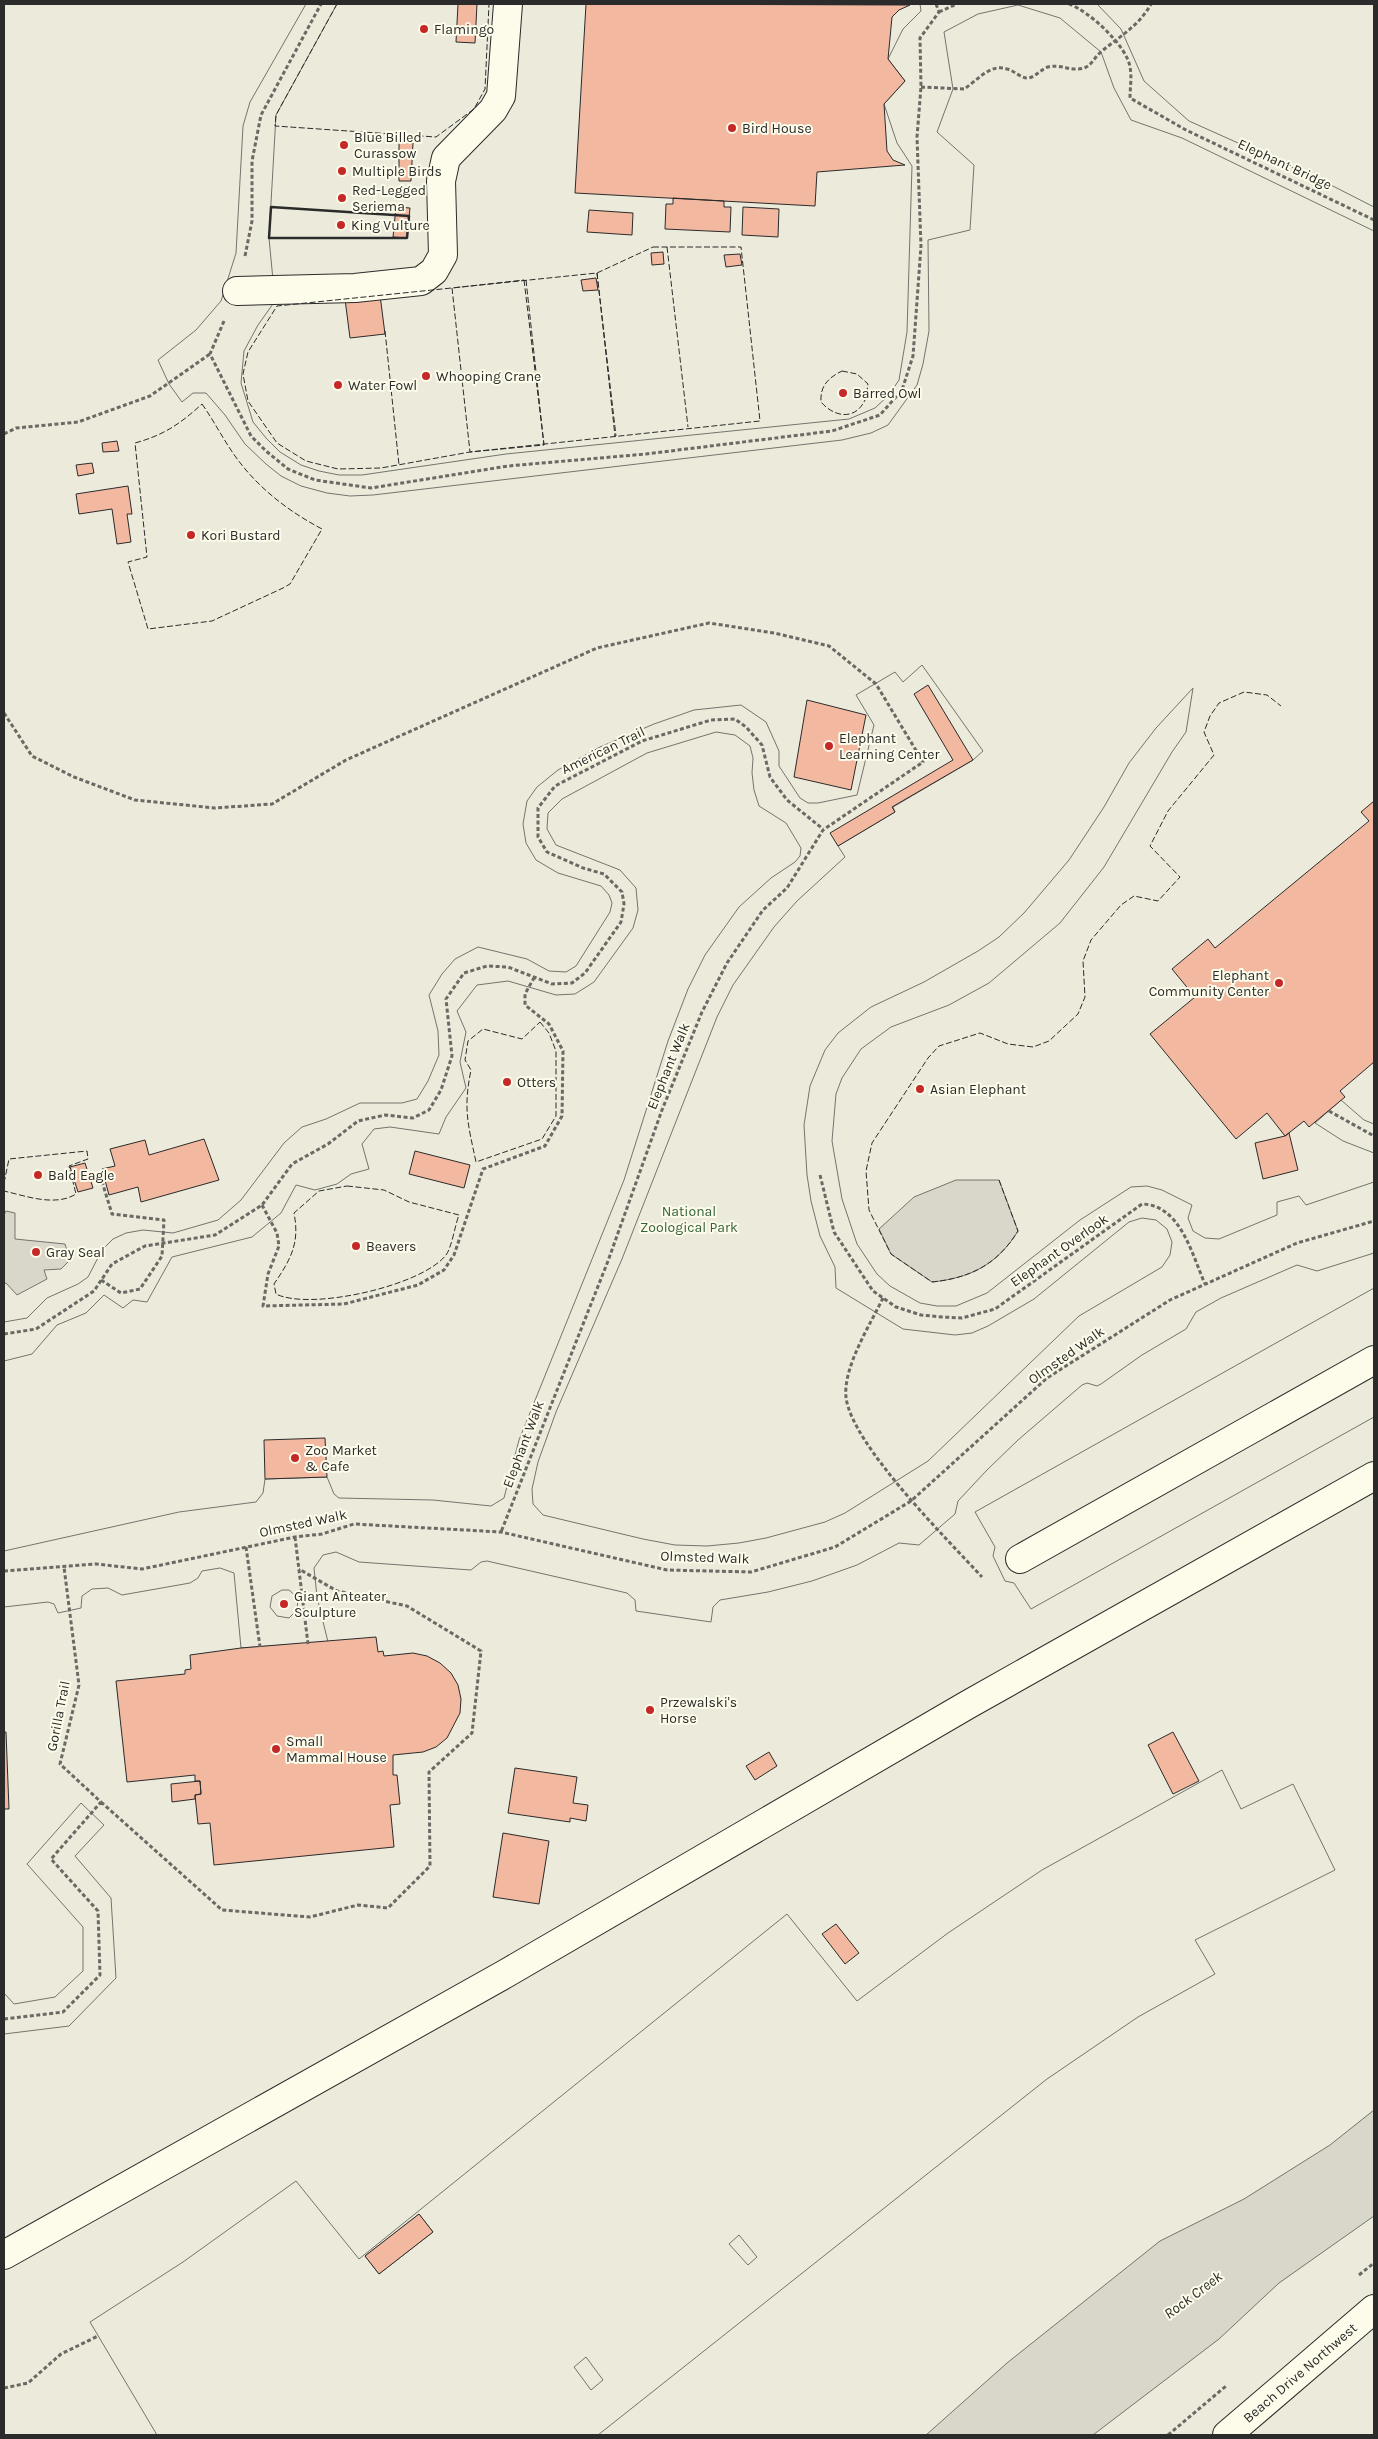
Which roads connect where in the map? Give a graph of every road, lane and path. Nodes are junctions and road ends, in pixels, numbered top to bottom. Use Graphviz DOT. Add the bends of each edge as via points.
graph roads {
  1 [pos="321,4"];
  2 [pos="508,4"];
  3 [pos="936,4"];
  4 [pos="957,4"];
  5 [pos="1069,4"];
  6 [pos="1151,4"];
  7 [pos="939,12"];
  8 [pos="1116,42"];
  9 [pos="921,87"];
  10 [pos="1374,220"];
  11 [pos="237,291"];
  12 [pos="210,354"];
  13 [pos="4,434"];
  14 [pos="4,713"];
  15 [pos="823,830"];
  16 [pos="535,976"];
  17 [pos="1328,1111"];
  18 [pos="1374,1136"];
  19 [pos="100,1175"];
  20 [pos="820,1175"];
  21 [pos="262,1205"];
  22 [pos="1374,1221"];
  23 [pos="162,1244"];
  24 [pos="101,1280"];
  25 [pos="1205,1284"];
  26 [pos="883,1298"];
  27 [pos="4,1334"];
  28 [pos="1374,1360"];
  29 [pos="1374,1476"];
  30 [pos="911,1501"];
  31 [pos="501,1532"];
  32 [pos="295,1537"];
  33 [pos="246,1547"];
  34 [pos="1020,1559"];
  35 [pos="64,1567"];
  36 [pos="299,1569"];
  37 [pos="4,1571"];
  38 [pos="982,1577"];
  39 [pos="308,1644"];
  40 [pos="260,1647"];
  41 [pos="101,1802"];
  42 [pos="4,2020"];
  43 [pos="4,2255"];
  44 [pos="1374,2309"];
  45 [pos="98,2336"];
  46 [pos="4,2388"];
  47 [pos="1226,2435"];
  1 -- 11 [label="path" via="261,115 252,161 252,221"];
  2 -- 11 [label="street" via="501,96 493,110 446,158 441,181 444,255 434,271 421,281 355,288"];
  3 -- 7 [label="path"];
  4 -- 7 [label="path"];
  5 -- 8 [label="path" via="1107,30"];
  6 -- 8 [label="path" via="1143,17"];
  7 -- 9 [label="path" via="920,38"];
  8 -- 9 [label="path" via="1101,52 1088,67 1077,70 1064,66 1048,67 1026,78 1007,68 996,68 985,72 964,89"];
  8 -- 10 [label="path, Elephant Bridge" via="1130,65 1130,98 1186,130"];
  9 -- 12 [label="path" via="917,137 921,246 913,356 902,390 880,415 832,431 646,454 508,466 371,488 315,480 288,469 273,457 251,436"];
  11 -- 12 [label="path"];
  12 -- 13 [label="path" via="150,396 78,422 16,428"];
  14 -- 15 [label="path, Elephant Walk" via="32,756 74,777 135,800 215,808 272,804 346,760 597,648 709,623 829,646 876,684 923,762"];
  15 -- 16 [label="path, American Trail" via="787,800 770,777 762,745 734,719 711,720 642,741 587,768 555,786 538,808 538,837 547,852 604,874 613,882 622,892 624,904 620,922 585,973 572,983 552,984"];
  15 -- 31 [label="path, Elephant Walk" via="787,888 763,910 727,963 702,1012"];
  16 -- 21 [label="path, American Trail" via="508,967 486,966 464,973 446,999 452,1056 441,1090 428,1110 413,1118 385,1115 358,1121 328,1144 292,1164"];
  16 -- 21 [label="path" via="525,994 525,1005 549,1024 563,1051 562,1116 545,1146 483,1169 454,1254 444,1270 418,1285 344,1304 263,1306 268,1274 279,1246 277,1233"];
  17 -- 18 [label="path"];
  19 -- 23 [label="path" via="112,1214 164,1220"];
  20 -- 26 [label="path, Elephant Overlook" via="834,1232 868,1284"];
  21 -- 23 [label="path, American Trail" via="215,1235"];
  22 -- 25 [label="path, Olmsted Walk" via="1297,1243"];
  23 -- 24 [label="path, American Trail" via="144,1246 112,1264"];
  23 -- 24 [label="path" via="162,1256 140,1289 121,1293"];
  24 -- 27 [label="path, American Trail" via="94,1291 36,1329"];
  25 -- 26 [label="path, Elephant Overlook" via="1172,1216 1156,1206 1142,1204 995,1309 962,1318 921,1315 896,1307"];
  25 -- 30 [label="path, Olmsted Walk" via="1170,1300 1047,1378"];
  26 -- 30 [label="path" via="851,1362 846,1396 865,1440"];
  28 -- 34 [label="street"];
  29 -- 43 [label="street" via="969,1704 506,1974"];
  30 -- 31 [label="path, Olmsted Walk" via="835,1547 751,1572 666,1570"];
  30 -- 38 [label="path"];
  31 -- 32 [label="path, Olmsted Walk" via="354,1524 322,1534"];
  32 -- 33 [label="path, Olmsted Walk"];
  32 -- 36 [label="path"];
  33 -- 35 [label="path, Olmsted Walk" via="142,1569 96,1564"];
  33 -- 40 [label="path"];
  35 -- 37 [label="path, Olmsted Walk"];
  35 -- 41 [label="path, Gorilla Trail" via="79,1685 60,1764"];
  36 -- 39 [label="path"];
  36 -- 41 [label="path" via="337,1591 407,1606 481,1651 472,1733 429,1772 430,1866 388,1908 358,1904 310,1917 222,1910"];
  41 -- 42 [label="path" via="52,1859 98,1911 100,1975 63,2012"];
  44 -- 47 [label="street, Beach Drive Northwest"];
  45 -- 46 [label="path" via="61,2354 28,2383"];
}
